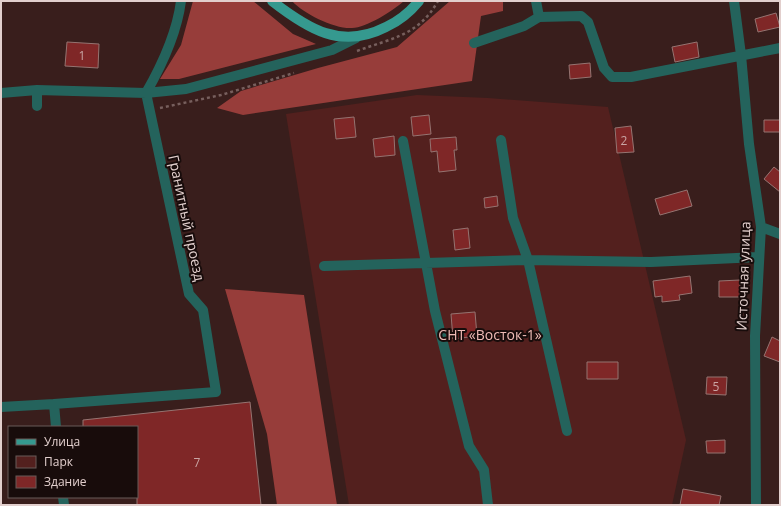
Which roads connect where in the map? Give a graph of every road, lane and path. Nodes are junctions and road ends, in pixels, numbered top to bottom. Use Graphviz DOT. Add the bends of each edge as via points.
graph roads {
  1 [pos="181,1"];
  2 [pos="272,1"];
  3 [pos="419,1"];
  4 [pos="536,1"];
  5 [pos="734,1"];
  6 [pos="279,5"];
  7 [pos="539,17"];
  8 [pos="356,38"];
  9 [pos="474,43"];
  10 [pos="780,48"];
  11 [pos="741,55"];
  12 [pos="37,90"];
  13 [pos="1,93"];
  14 [pos="146,93"];
  15 [pos="37,106"];
  16 [pos="501,140"];
  17 [pos="403,141"];
  18 [pos="761,227"];
  19 [pos="780,234"];
  20 [pos="758,257"];
  21 [pos="528,260"];
  22 [pos="427,264"];
  23 [pos="324,266"];
  24 [pos="54,404"];
  25 [pos="1,407"];
  26 [pos="56,426"];
  27 [pos="567,431"];
  28 [pos="488,505"];
  29 [pos="756,505"];
  1 -- 14 [label="street" via="169,46"];
  2 -- 6 [label="main road"];
  3 -- 8 [label="main road" via="393,24"];
  4 -- 7 [label="street"];
  5 -- 11 [label="street, Источная улица"];
  6 -- 8 [label="main road" via="314,30"];
  7 -- 9 [label="street" via="524,26"];
  7 -- 11 [label="street" via="581,16 588,22 604,68 612,77 631,78"];
  8 -- 14 [label="street" via="332,50 186,89"];
  10 -- 11 [label="street"];
  11 -- 18 [label="street, Источная улица" via="749,144"];
  12 -- 13 [label="street"];
  12 -- 14 [label="street"];
  12 -- 15 [label="street"];
  14 -- 24 [label="street, Гранитный проезд" via="189,294 203,310 216,392"];
  16 -- 21 [label="street" via="513,218"];
  17 -- 22 [label="street"];
  18 -- 19 [label="street"];
  18 -- 20 [label="street, Источная улица"];
  20 -- 21 [label="street" via="651,262"];
  20 -- 29 [label="street, Источная улица" via="755,336"];
  21 -- 22 [label="street"];
  21 -- 27 [label="street"];
  22 -- 23 [label="street"];
  22 -- 28 [label="street" via="435,311 469,446 484,470"];
  24 -- 25 [label="street"];
  24 -- 26 [label="street"];
}
